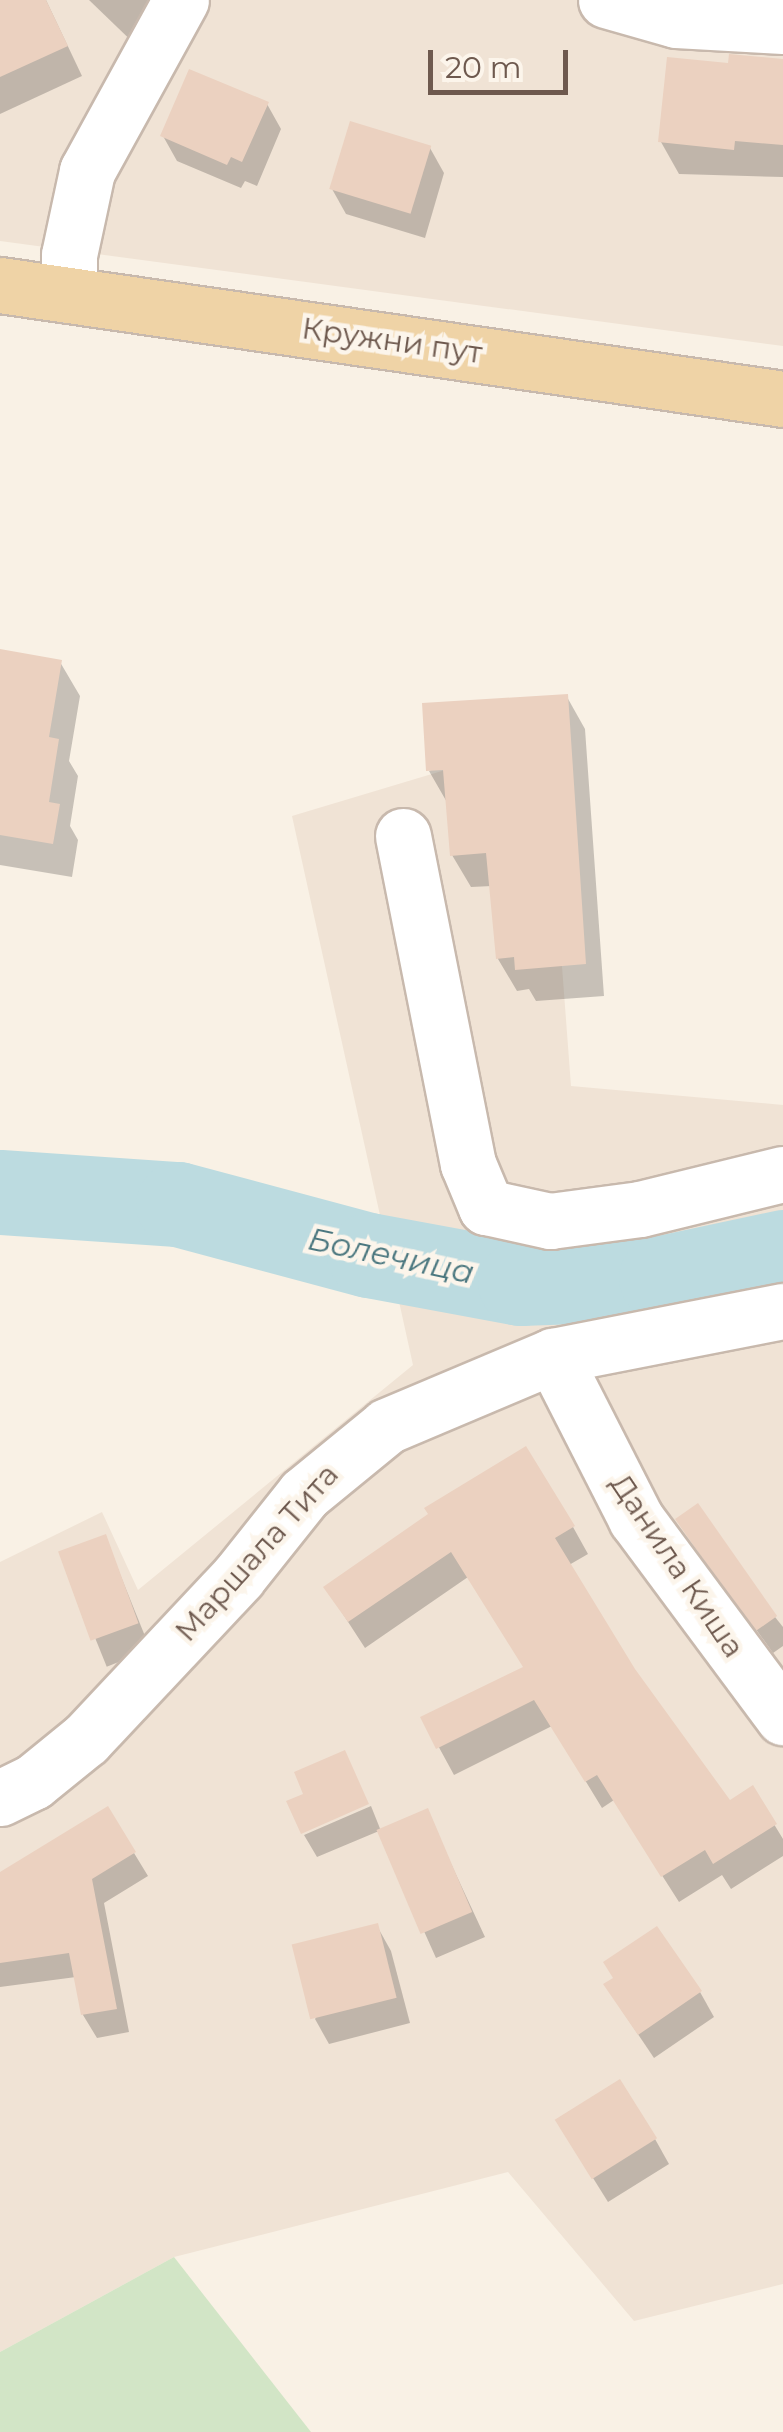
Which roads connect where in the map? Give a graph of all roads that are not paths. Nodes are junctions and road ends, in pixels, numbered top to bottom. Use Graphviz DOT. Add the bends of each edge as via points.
graph roads {
  1 [pos="181,0"];
  2 [pos="606,0"];
  3 [pos="783,26"];
  4 [pos="0,285"];
  5 [pos="69,295"];
  6 [pos="783,399"];
  7 [pos="403,836"];
  8 [pos="783,1174"];
  9 [pos="783,1311"];
  10 [pos="553,1356"];
  11 [pos="783,1717"];
  12 [pos="0,1798"];
  1 -- 5 [label="street" via="87,170 69,256"];
  2 -- 3 [label="street" via="676,20"];
  4 -- 5 [label="main road, Кружни пут"];
  5 -- 6 [label="main road, Кружни пут"];
  7 -- 8 [label="street" via="468,1164 486,1207 550,1221 640,1210"];
  9 -- 10 [label="street, Маршала Тита"];
  10 -- 11 [label="street, Данила Киша" via="636,1519"];
  10 -- 12 [label="street, Маршала Тита" via="387,1426 344,1455 86,1739 33,1782"];
}
